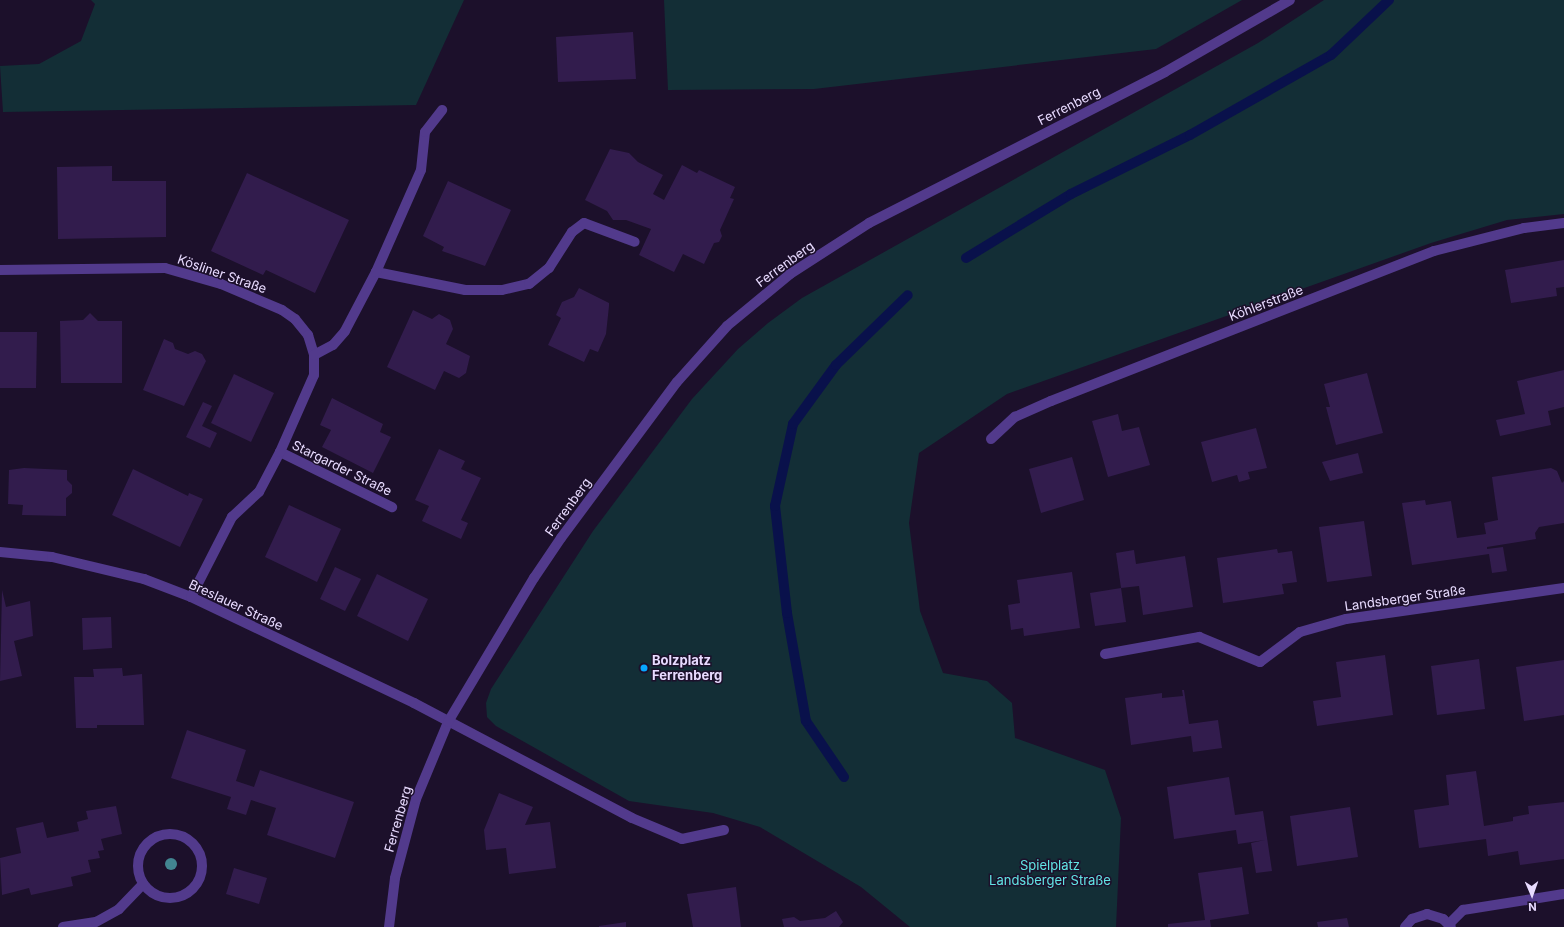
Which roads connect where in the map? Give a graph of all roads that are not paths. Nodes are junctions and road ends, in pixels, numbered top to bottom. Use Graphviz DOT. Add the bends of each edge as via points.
graph roads {
  1 [pos="1290,0"];
  2 [pos="442,110"];
  3 [pos="1564,223"];
  4 [pos="635,242"];
  5 [pos="0,270"];
  6 [pos="376,272"];
  7 [pos="314,355"];
  8 [pos="991,439"];
  9 [pos="280,452"];
  10 [pos="392,507"];
  11 [pos="0,552"];
  12 [pos="1564,588"];
  13 [pos="191,597"];
  14 [pos="1105,654"];
  15 [pos="448,722"];
  16 [pos="724,830"];
  17 [pos="143,884"];
  18 [pos="1564,894"];
  19 [pos="1450,925"];
  20 [pos="63,927"];
  21 [pos="389,927"];
  22 [pos="1405,927"];
  1 -- 15 [label="street, Ferrenberg" via="1165,72 869,223 790,274 727,326 677,382 557,544"];
  2 -- 6 [label="street" via="425,132 421,170"];
  3 -- 8 [label="street, Köhlerstraße" via="1524,228 1434,251 1044,404 1015,417"];
  4 -- 6 [label="street" via="584,223 572,232 550,268 529,284 502,290 466,290"];
  5 -- 7 [label="street, Kösliner Straße" via="165,268 221,284 282,310 295,319 308,335"];
  6 -- 7 [label="street" via="345,331 333,345"];
  7 -- 9 [label="street, Stargarder Straße" via="314,375"];
  9 -- 10 [label="street, Stargarder Straße"];
  9 -- 13 [label="street, Stargarder Straße" via="259,492 232,517"];
  11 -- 13 [label="street, Breslauer Straße" via="60,559 144,580"];
  12 -- 14 [label="street, Landsberger Straße" via="1346,619 1300,632 1260,662 1199,637"];
  13 -- 15 [label="street, Breslauer Straße"];
  15 -- 16 [label="street" via="632,818 682,839"];
  15 -- 21 [label="street, Ferrenberg" via="416,799 395,878"];
  17 -- 17 [label="street" via="160,898 181,897 191,892 198,884 202,868 200,852 194,843 174,834 164,834 150,842 140,854 137,864"];
  17 -- 20 [label="street" via="119,909 96,922"];
  18 -- 19 [label="street" via="1463,910"];
  19 -- 22 [label="street" via="1427,914 1412,919"];
}
